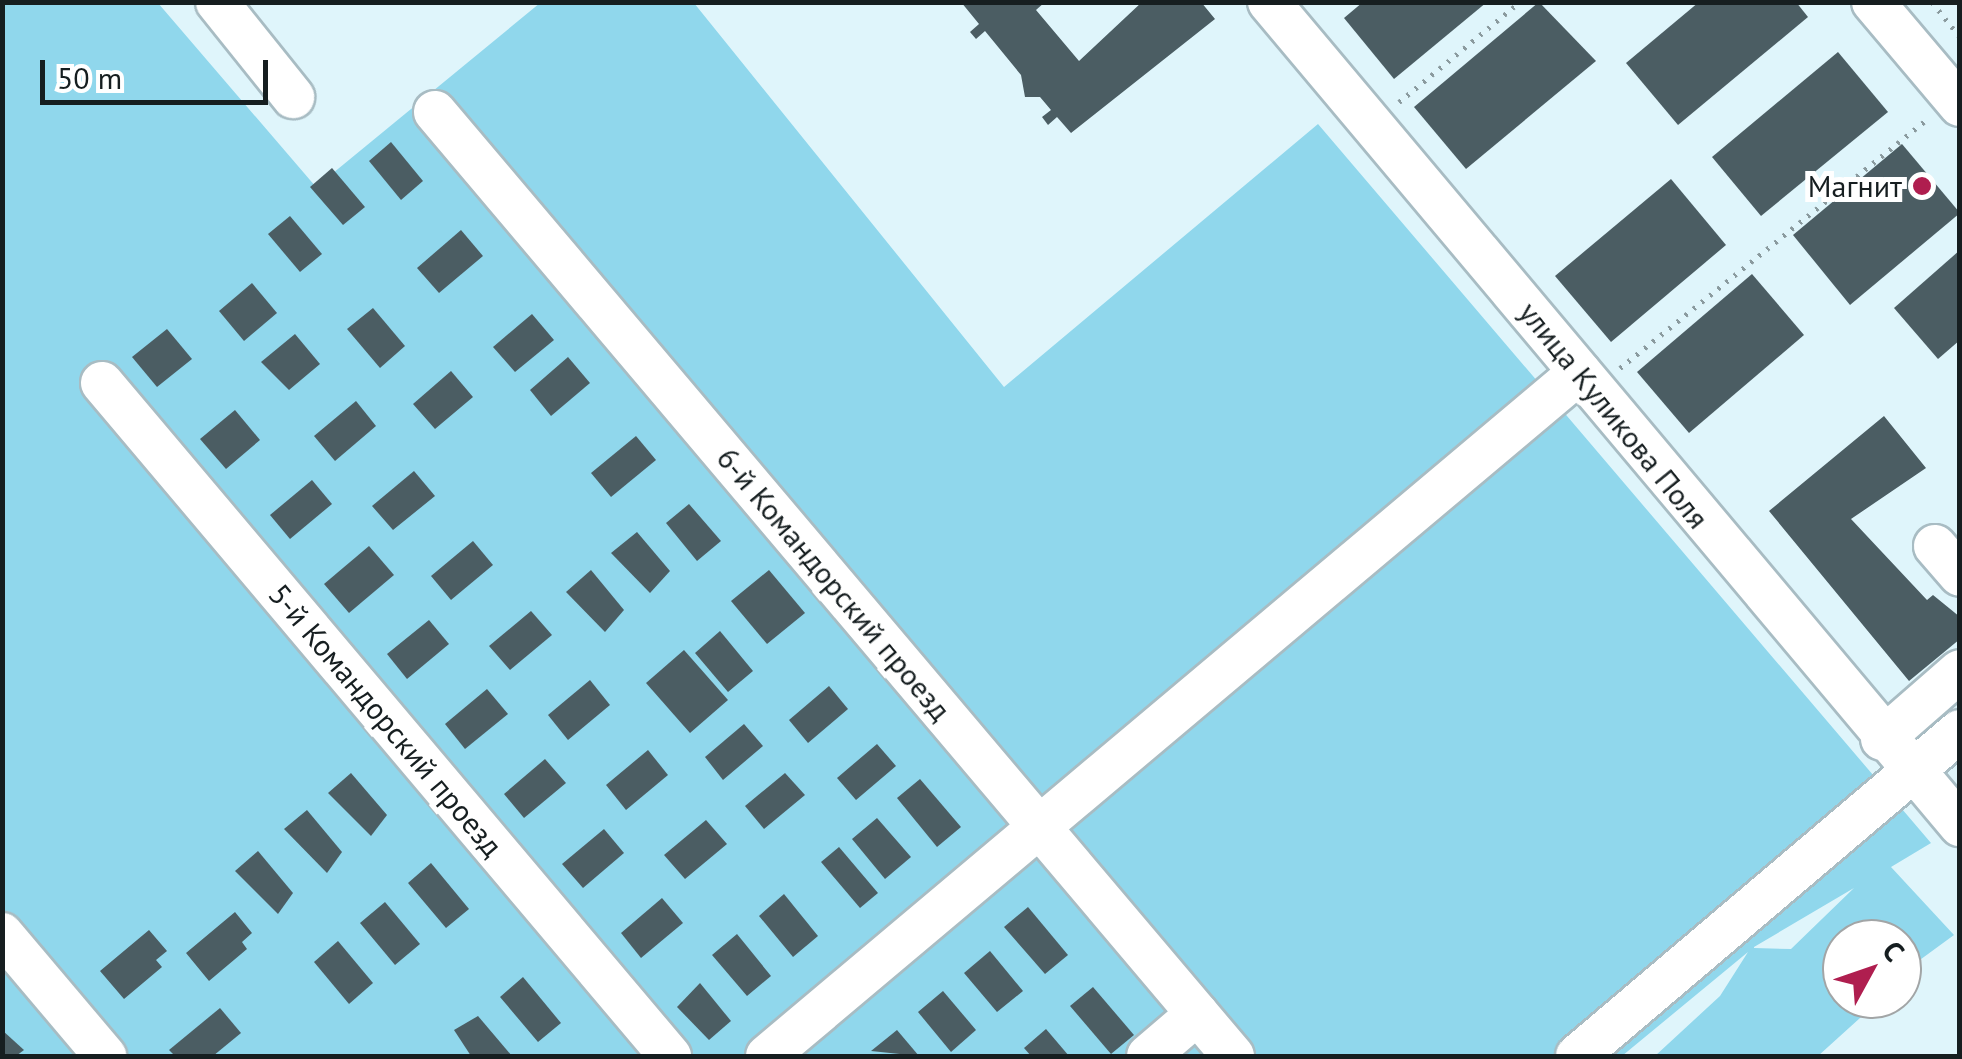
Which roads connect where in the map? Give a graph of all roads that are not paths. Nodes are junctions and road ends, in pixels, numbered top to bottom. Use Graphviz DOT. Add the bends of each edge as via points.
graph roads {
  1 [pos="216,2"];
  2 [pos="1872,2"];
  3 [pos="1274,4"];
  4 [pos="1954,89"];
  5 [pos="293,97"];
  6 [pos="435,112"];
  7 [pos="1587,380"];
  8 [pos="102,384"];
  9 [pos="1960,672"];
  10 [pos="1960,732"];
  11 [pos="1882,738"];
  12 [pos="1912,772"];
  13 [pos="1039,826"];
  14 [pos="1960,826"];
  15 [pos="2,934"];
  16 [pos="1197,1014"];
  17 [pos="105,1056"];
  18 [pos="670,1056"];
  19 [pos="767,1056"];
  20 [pos="1148,1056"];
  21 [pos="1232,1056"];
  22 [pos="1577,1056"];
  1 -- 5 [label="street"];
  2 -- 4 [label="street"];
  3 -- 7 [label="street, улица Куликова Поля"];
  6 -- 13 [label="street, 6-й Командорский проезд"];
  7 -- 11 [label="street, улица Куликова Поля"];
  7 -- 13 [label="street"];
  8 -- 18 [label="street, 5-й Командорский проезд"];
  9 -- 11 [label="street"];
  10 -- 12 [label="street"];
  11 -- 12 [label="street, улица Куликова Поля"];
  12 -- 14 [label="street, улица Куликова Поля"];
  12 -- 22 [label="street"];
  13 -- 16 [label="street, 6-й Командорский проезд"];
  13 -- 19 [label="street"];
  15 -- 17 [label="street"];
  16 -- 20 [label="street"];
  16 -- 21 [label="street, 6-й Командорский проезд"];
}
